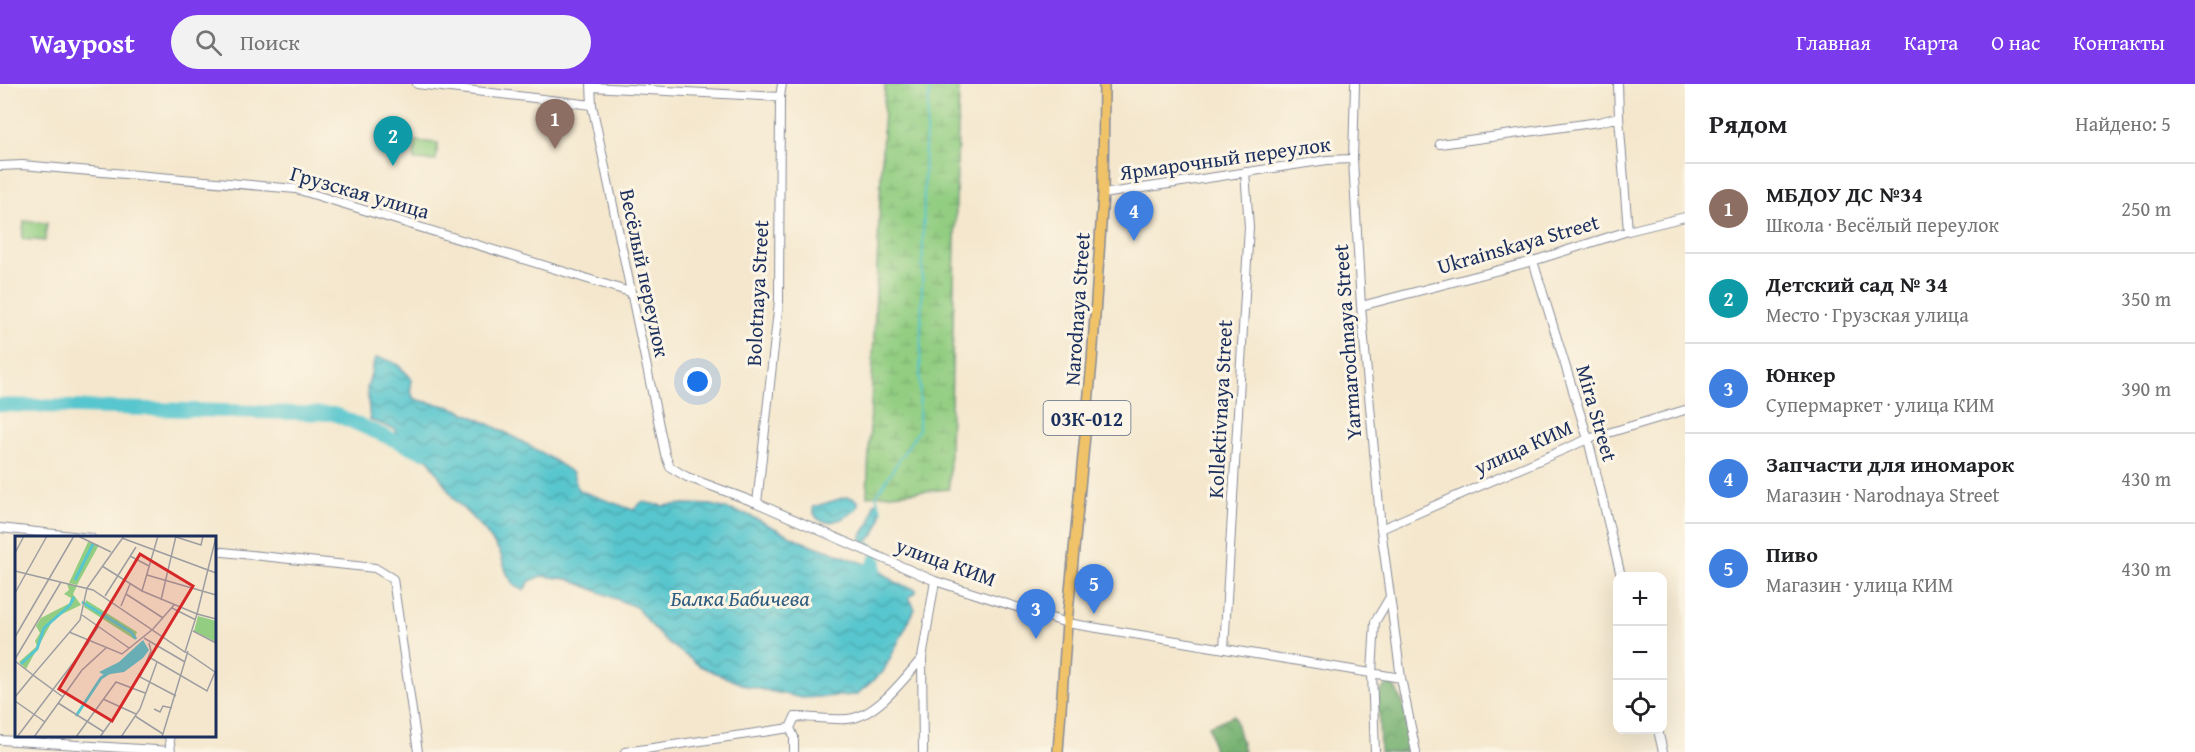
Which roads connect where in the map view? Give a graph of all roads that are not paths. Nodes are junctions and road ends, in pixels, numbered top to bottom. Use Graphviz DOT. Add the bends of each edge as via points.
graph roads {
  1 [pos="417,84"];
  2 [pos="782,84"];
  3 [pos="1104,84"];
  4 [pos="1355,84"];
  5 [pos="1618,84"];
  6 [pos="591,86"];
  7 [pos="780,97"];
  8 [pos="592,105"];
  9 [pos="1619,117"];
  10 [pos="1440,144"];
  11 [pos="1353,159"];
  12 [pos="0,166"];
  13 [pos="1245,172"];
  14 [pos="1103,194"];
  15 [pos="1685,217"];
  16 [pos="1628,231"];
  17 [pos="1533,261"];
  18 [pos="630,292"];
  19 [pos="1361,306"];
  20 [pos="1685,410"];
  21 [pos="1588,439"];
  22 [pos="670,467"];
  23 [pos="757,503"];
  24 [pos="0,528"];
  25 [pos="1380,529"];
  26 [pos="81,536"];
  27 [pos="216,551"];
  28 [pos="1620,572"];
  29 [pos="935,581"];
  30 [pos="1390,597"];
  31 [pos="1067,623"];
  32 [pos="1224,649"];
  33 [pos="922,658"];
  34 [pos="1372,673"];
  35 [pos="1401,678"];
  36 [pos="790,728"];
  37 [pos="1659,734"];
  38 [pos="170,737"];
  39 [pos="0,740"];
  40 [pos="171,752"];
  41 [pos="418,752"];
  42 [pos="625,752"];
  43 [pos="794,752"];
  44 [pos="923,752"];
  45 [pos="1058,752"];
  46 [pos="1375,752"];
  47 [pos="1416,752"];
  48 [pos="1663,752"];
  1 -- 8 [label="street"];
  2 -- 7 [label="street, Bolotnaya Street"];
  3 -- 14 [label="main road, Narodnaya Street / 03К-012"];
  4 -- 11 [label="street, Yarmarochnaya Street"];
  5 -- 9 [label="street"];
  6 -- 7 [label="street"];
  6 -- 8 [label="street, Весёлый переулок"];
  7 -- 23 [label="street, Bolotnaya Street" via="779,301"];
  8 -- 18 [label="street, Весёлый переулок"];
  9 -- 10 [label="street"];
  9 -- 16 [label="street"];
  11 -- 13 [label="street, Ярмарочный переулок"];
  11 -- 19 [label="street, Yarmarochnaya Street"];
  12 -- 18 [label="street, Грузская улица" via="296,189"];
  13 -- 14 [label="street, Ярмарочный переулок"];
  13 -- 32 [label="street, Kollektivnaya Street" via="1249,227"];
  14 -- 31 [label="main road, Narodnaya Street / 03К-012" via="1092,362"];
  15 -- 16 [label="street, Ukrainskaya Street"];
  16 -- 17 [label="street, Ukrainskaya Street"];
  17 -- 19 [label="street, Ukrainskaya Street"];
  17 -- 21 [label="street, Mira Street"];
  18 -- 22 [label="street, Весёлый переулок"];
  19 -- 25 [label="street, Yarmarochnaya Street"];
  20 -- 21 [label="street, улица КИМ"];
  21 -- 25 [label="street, улица КИМ"];
  21 -- 28 [label="street, Mira Street"];
  22 -- 23 [label="street, улица КИМ"];
  23 -- 29 [label="street, улица КИМ"];
  24 -- 26 [label="street"];
  25 -- 30 [label="street, Yarmarochnaya Street"];
  27 -- 41 [label="street" via="375,568 393,579"];
  29 -- 31 [label="street, улица КИМ"];
  29 -- 33 [label="street"];
  30 -- 34 [label="street" via="1375,622"];
  30 -- 35 [label="street, Yarmarochnaya Street"];
  31 -- 32 [label="street, улица КИМ"];
  31 -- 45 [label="main road, Narodnaya Street / 03К-012"];
  32 -- 34 [label="street, улица КИМ"];
  33 -- 36 [label="street" via="870,711 850,719 795,717"];
  33 -- 44 [label="street"];
  34 -- 35 [label="street, улица КИМ"];
  34 -- 46 [label="street"];
  35 -- 47 [label="street, Yarmarochnaya Street"];
  36 -- 42 [label="street"];
  36 -- 43 [label="street"];
  37 -- 48 [label="street"];
  38 -- 40 [label="street"];
  39 -- 40 [label="street"];
}
